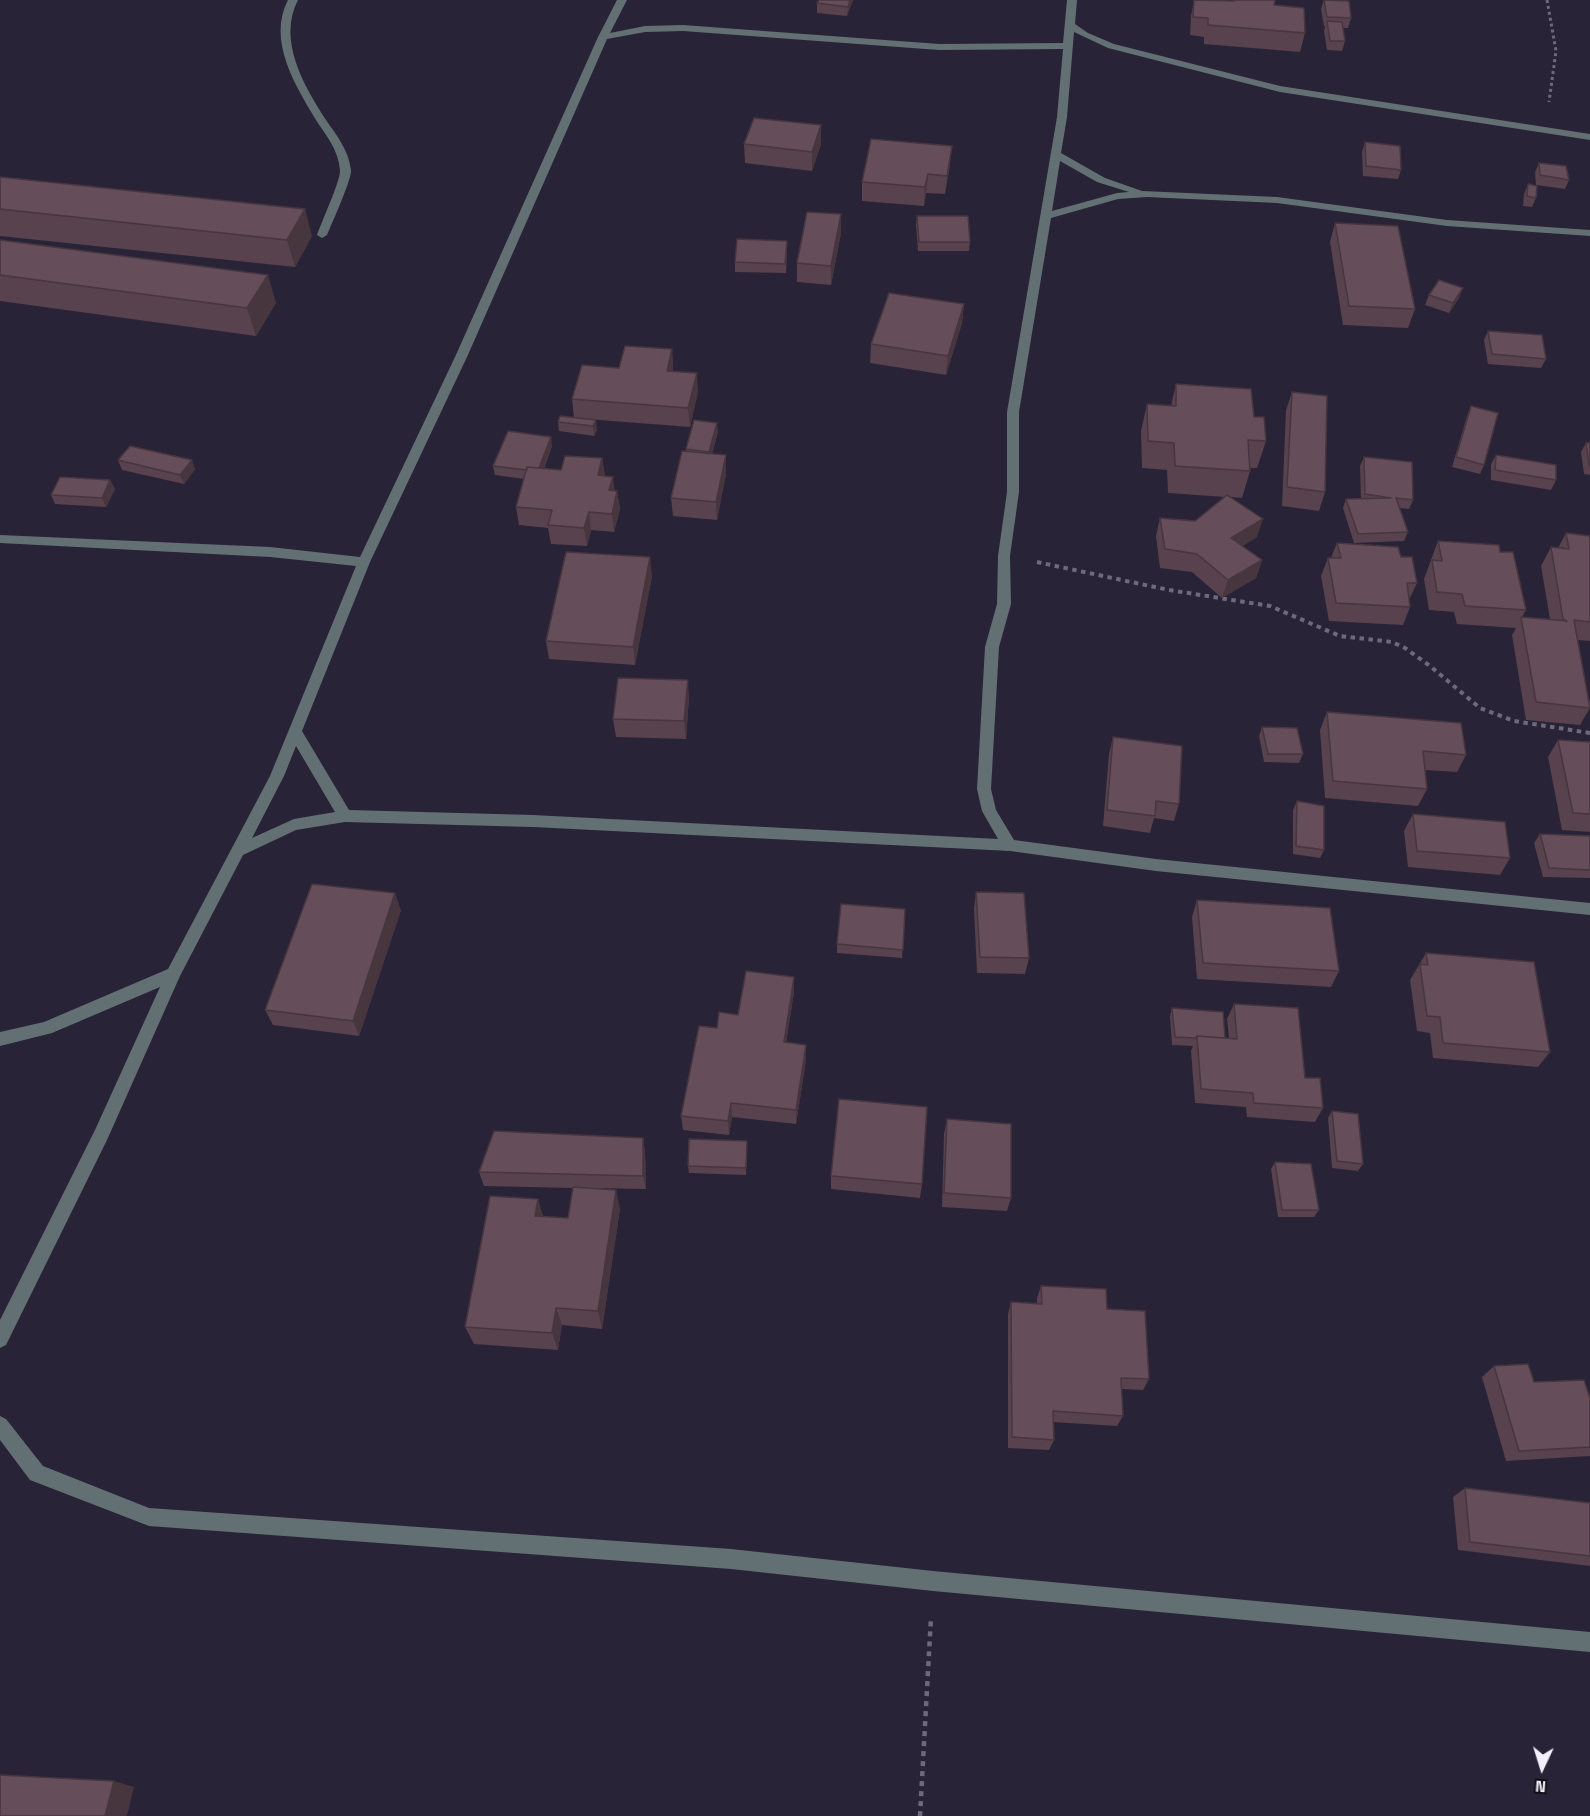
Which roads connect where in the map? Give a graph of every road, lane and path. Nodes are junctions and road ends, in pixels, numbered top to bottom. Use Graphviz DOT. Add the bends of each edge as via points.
graph roads {
  1 [pos="293,0"];
  2 [pos="622,0"];
  3 [pos="1072,0"];
  4 [pos="1547,0"];
  5 [pos="1070,24"];
  6 [pos="603,37"];
  7 [pos="1068,46"];
  8 [pos="1542,130"];
  9 [pos="1590,136"];
  10 [pos="1056,154"];
  11 [pos="1147,194"];
  12 [pos="1046,216"];
  13 [pos="1590,233"];
  14 [pos="321,235"];
  15 [pos="0,539"];
  16 [pos="1004,556"];
  17 [pos="364,562"];
  18 [pos="295,731"];
  19 [pos="1590,733"];
  20 [pos="345,816"];
  21 [pos="1010,845"];
  22 [pos="240,850"];
  23 [pos="1590,909"];
  24 [pos="173,974"];
  25 [pos="0,1039"];
  26 [pos="0,1339"];
  27 [pos="0,1425"];
  28 [pos="933,1581"];
  29 [pos="1590,1642"];
  30 [pos="920,1816"];
  1 -- 14 [label="street" via="285,15 287,51 298,81 338,142 346,172"];
  2 -- 6 [label="street"];
  3 -- 5 [label="street"];
  4 -- 8 [label="path" via="1557,43 1555,77"];
  5 -- 7 [label="street"];
  5 -- 8 [label="street" via="1111,46 1260,84"];
  6 -- 7 [label="street" via="645,29 683,28 939,46"];
  6 -- 17 [label="street" via="461,357"];
  7 -- 10 [label="street"];
  8 -- 9 [label="street"];
  10 -- 11 [label="street" via="1101,180"];
  10 -- 12 [label="street"];
  11 -- 12 [label="street" via="1117,196"];
  11 -- 13 [label="street" via="1276,200 1447,223"];
  12 -- 16 [label="street" via="1013,412 1013,492"];
  15 -- 17 [label="street" via="270,552"];
  16 -- 19 [label="path" via="1270,606 1340,636 1392,642 1430,666 1480,708 1514,721"];
  16 -- 21 [label="street" via="1004,604 993,647 984,789 989,811"];
  17 -- 18 [label="street"];
  18 -- 20 [label="street"];
  18 -- 22 [label="street"];
  20 -- 21 [label="street" via="533,820"];
  20 -- 22 [label="street" via="294,825"];
  21 -- 23 [label="street" via="1156,865"];
  22 -- 24 [label="street"];
  24 -- 25 [label="street" via="46,1028"];
  24 -- 26 [label="street" via="101,1135"];
  27 -- 28 [label="street" via="37,1473 149,1517 730,1559"];
  28 -- 29 [label="street"];
  28 -- 30 [label="path"];
}
